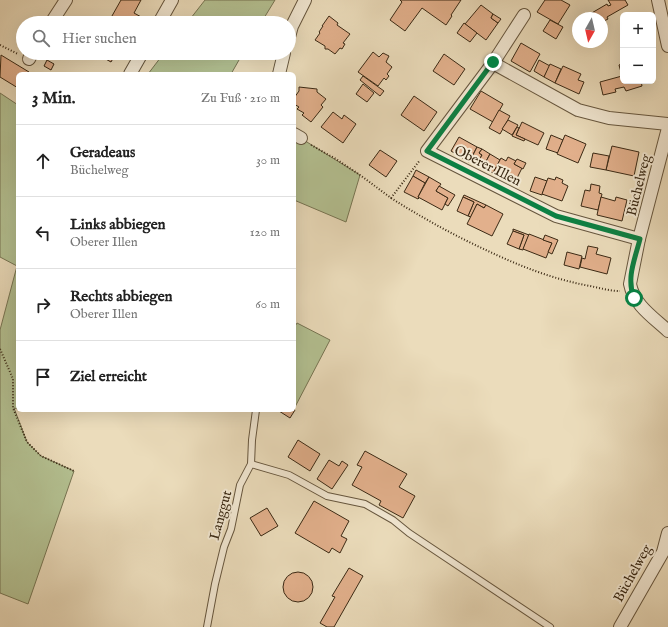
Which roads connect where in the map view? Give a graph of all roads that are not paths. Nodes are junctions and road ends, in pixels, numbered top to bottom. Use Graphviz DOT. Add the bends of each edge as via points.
graph roads {
  1 [pos="66,0"];
  2 [pos="172,0"];
  3 [pos="305,0"];
  4 [pos="658,0"];
  5 [pos="524,15"];
  6 [pos="56,16"];
  7 [pos="163,16"];
  8 [pos="296,18"];
  9 [pos="668,46"];
  10 [pos="138,60"];
  11 [pos="282,60"];
  12 [pos="493,62"];
  13 [pos="131,72"];
  14 [pos="279,72"];
  15 [pos="668,124"];
  16 [pos="668,128"];
  17 [pos="640,239"];
  18 [pos="668,331"];
  19 [pos="256,412"];
  20 [pos="251,464"];
  21 [pos="668,533"];
  22 [pos="207,627"];
  23 [pos="550,627"];
  24 [pos="620,627"];
  1 -- 6 [label="street"];
  2 -- 7 [label="street"];
  3 -- 8 [label="street"];
  4 -- 9 [label="street"];
  5 -- 12 [label="street, Oberer Illen"];
  10 -- 13 [label="street"];
  11 -- 14 [label="street"];
  12 -- 15 [label="street" via="578,110 609,118"];
  12 -- 17 [label="street, Oberer Illen" via="427,151 556,216"];
  16 -- 17 [label="street, Büchelweg"];
  17 -- 18 [label="street, Büchelweg" via="631,277 631,290 638,303"];
  19 -- 20 [label="lane, Langgut"];
  20 -- 22 [label="lane, Langgut" via="240,485"];
  20 -- 23 [label="lane" via="289,475 328,496 365,504"];
  21 -- 24 [label="street, Büchelweg" via="663,552"];
}
